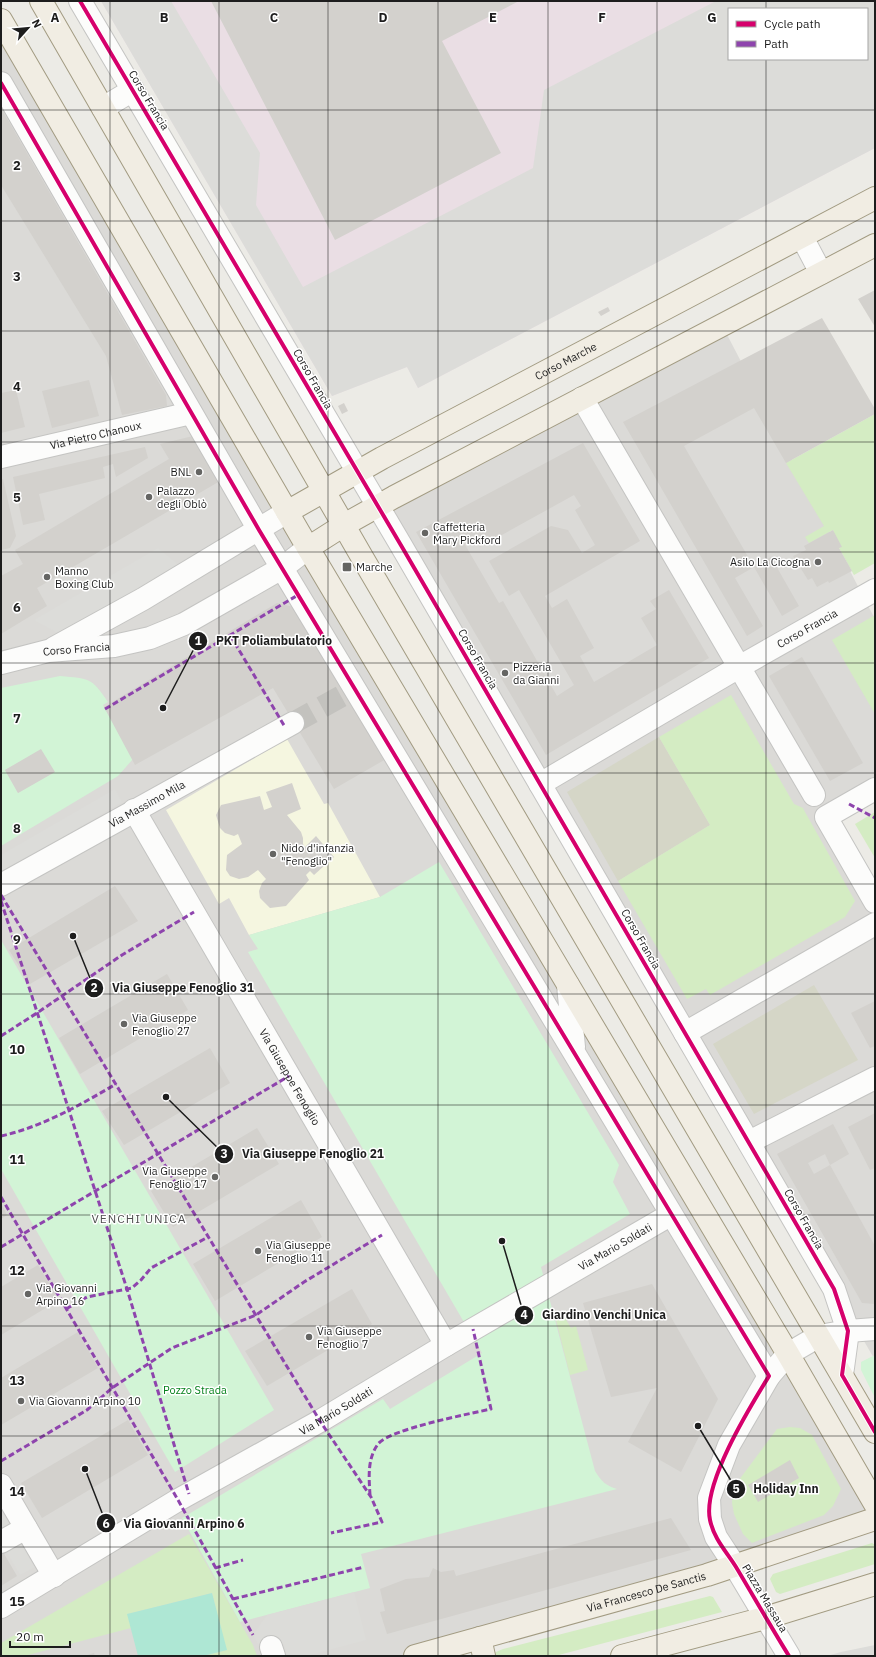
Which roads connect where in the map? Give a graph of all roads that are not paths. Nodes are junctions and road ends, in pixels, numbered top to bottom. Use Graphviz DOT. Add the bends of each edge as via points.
graph roads {
  1 [pos="40,1"];
  2 [pos="80,1"];
  3 [pos="1,20"];
  4 [pos="1,83"];
  5 [pos="133,90"];
  6 [pos="103,108"];
  7 [pos="875,198"];
  8 [pos="802,237"];
  9 [pos="875,245"];
  10 [pos="820,273"];
  11 [pos="582,398"];
  12 [pos="191,413"];
  13 [pos="1,457"];
  14 [pos="358,472"];
  15 [pos="323,490"];
  16 [pos="377,506"];
  17 [pos="287,512"];
  18 [pos="344,525"];
  19 [pos="259,530"];
  20 [pos="308,548"];
  21 [pos="282,568"];
  22 [pos="875,590"];
  23 [pos="48,651"];
  24 [pos="1,663"];
  25 [pos="739,667"];
  26 [pos="293,723"];
  27 [pos="540,784"];
  28 [pos="875,789"];
  29 [pos="814,795"];
  30 [pos="134,810"];
  31 [pos="1,885"];
  32 [pos="875,902"];
  33 [pos="875,924"];
  34 [pos="568,985"];
  35 [pos="685,1033"];
  36 [pos="574,1053"];
  37 [pos="875,1078"];
  38 [pos="749,1142"];
  39 [pos="670,1215"];
  40 [pos="875,1329"];
  41 [pos="848,1331"];
  42 [pos="819,1336"];
  43 [pos="446,1344"];
  44 [pos="788,1354"];
  45 [pos="842,1375"];
  46 [pos="768,1376"];
  47 [pos="875,1432"];
  48 [pos="1,1485"];
  49 [pos="875,1504"];
  50 [pos="875,1519"];
  51 [pos="26,1528"];
  52 [pos="1,1542"];
  53 [pos="735,1566"];
  54 [pos="54,1576"];
  55 [pos="875,1584"];
  56 [pos="1,1607"];
  57 [pos="765,1618"];
  58 [pos="482,1647"];
  59 [pos="415,1656"];
  60 [pos="622,1656"];
  61 [pos="789,1656"];
  1 -- 6 [label="main road"];
  2 -- 5 [label="street, Corso Francia"];
  3 -- 17 [label="main road"];
  4 -- 12 [label="street"];
  5 -- 6 [label="street, Corso Francia"];
  5 -- 14 [label="street, Corso Francia"];
  6 -- 15 [label="main road"];
  7 -- 8 [label="main road, Corso Marche"];
  8 -- 10 [label="street"];
  8 -- 14 [label="main road, Corso Marche"];
  9 -- 10 [label="main road"];
  10 -- 11 [label="main road"];
  11 -- 16 [label="main road"];
  11 -- 25 [label="street"];
  12 -- 13 [label="street, Via Pietro Chanoux"];
  12 -- 19 [label="street"];
  14 -- 15 [label="main road, Corso Marche"];
  14 -- 16 [label="street, Corso Francia"];
  15 -- 17 [label="main road, Corso Marche"];
  15 -- 18 [label="main road"];
  16 -- 18 [label="main road"];
  16 -- 27 [label="street, Corso Francia"];
  17 -- 19 [label="street, Corso Marche"];
  17 -- 20 [label="main road"];
  18 -- 20 [label="main road"];
  18 -- 42 [label="main road"];
  19 -- 21 [label="street"];
  19 -- 23 [label="street, Corso Francia" via="143,599"];
  20 -- 21 [label="street"];
  20 -- 34 [label="main road"];
  21 -- 23 [label="street, Corso Francia" via="184,624 150,638 114,646"];
  21 -- 36 [label="street" via="352,690"];
  22 -- 25 [label="street, Corso Francia"];
  23 -- 24 [label="street"];
  25 -- 27 [label="street, Corso Francia"];
  25 -- 29 [label="street"];
  26 -- 30 [label="street, Via Massimo Mila"];
  27 -- 35 [label="street, Corso Francia"];
  28 -- 32 [label="street" via="826,817"];
  30 -- 31 [label="street, Via Massimo Mila"];
  30 -- 43 [label="street, Via Giuseppe Fenoglio"];
  33 -- 35 [label="street"];
  34 -- 36 [label="street"];
  34 -- 44 [label="main road"];
  35 -- 38 [label="street, Corso Francia"];
  36 -- 39 [label="street"];
  37 -- 38 [label="street"];
  38 -- 41 [label="street, Corso Francia" via="834,1289"];
  39 -- 43 [label="street, Via Mario Soldati"];
  39 -- 46 [label="street"];
  40 -- 41 [label="street, Piazza Massaua"];
  41 -- 42 [label="street, Piazza Massaua"];
  41 -- 45 [label="street"];
  42 -- 44 [label="street, Piazza Massaua"];
  42 -- 45 [label="main road"];
  43 -- 54 [label="street, Via Mario Soldati" via="320,1421 178,1500"];
  44 -- 46 [label="street, Piazza Massaua"];
  44 -- 49 [label="main road"];
  45 -- 47 [label="main road"];
  46 -- 53 [label="street, Piazza Massaua" via="729,1445 709,1498 710,1519 716,1537"];
  48 -- 51 [label="street"];
  50 -- 53 [label="main road, Via Francesco De Sanctis"];
  51 -- 52 [label="street"];
  51 -- 54 [label="street"];
  53 -- 57 [label="street, Piazza Massaua"];
  53 -- 58 [label="main road, Via Francesco De Sanctis"];
  54 -- 56 [label="street, Via Mario Soldati"];
  55 -- 57 [label="main road"];
  57 -- 60 [label="main road"];
  57 -- 61 [label="street, Piazza Massaua"];
  58 -- 59 [label="main road, Via Francesco De Sanctis"];
}
